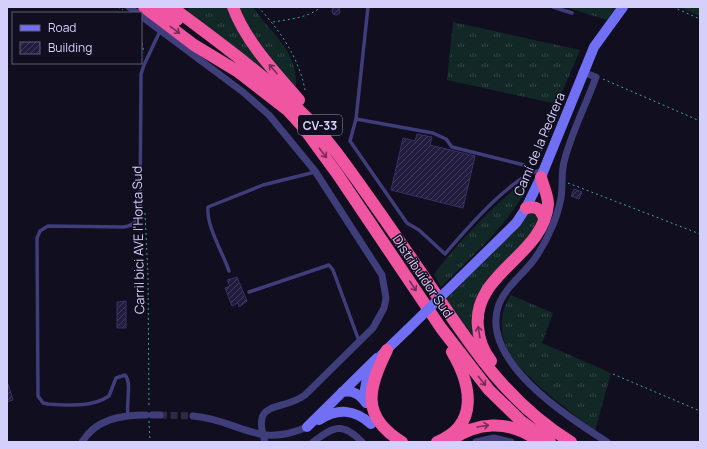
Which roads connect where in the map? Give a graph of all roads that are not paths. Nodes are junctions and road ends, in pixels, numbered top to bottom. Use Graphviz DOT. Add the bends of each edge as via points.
graph roads {
  1 [pos="144,7"];
  2 [pos="160,7"];
  3 [pos="172,7"];
  4 [pos="233,7"];
  5 [pos="368,7"];
  6 [pos="554,7"];
  7 [pos="623,7"];
  8 [pos="572,13"];
  9 [pos="142,17"];
  10 [pos="160,31"];
  11 [pos="582,72"];
  12 [pos="290,112"];
  13 [pos="356,119"];
  14 [pos="524,165"];
  15 [pos="540,170"];
  16 [pos="315,172"];
  17 [pos="526,208"];
  18 [pos="544,218"];
  19 [pos="403,247"];
  20 [pos="229,271"];
  21 [pos="249,292"];
  22 [pos="441,328"];
  23 [pos="360,342"];
  24 [pos="382,356"];
  25 [pos="342,392"];
  26 [pos="364,400"];
  27 [pos="351,412"];
  28 [pos="128,415"];
  29 [pos="160,415"];
  30 [pos="193,416"];
  31 [pos="371,424"];
  32 [pos="307,427"];
  33 [pos="567,440"];
  34 [pos="265,441"];
  35 [pos="82,442"];
  36 [pos="313,442"];
  37 [pos="362,442"];
  38 [pos="389,442"];
  39 [pos="402,442"];
  40 [pos="438,442"];
  41 [pos="448,442"];
  42 [pos="476,442"];
  43 [pos="511,442"];
  44 [pos="539,442"];
  45 [pos="550,442"];
  46 [pos="607,442"];
  1 -- 12 [label="highway, one-way" via="194,45 238,70"];
  2 -- 12 [label="highway, CV-33" via="258,82"];
  3 -- 19 [label="highway" via="260,73 307,118 336,152"];
  19 -- 4 [label="highway, CV-33, one-way" via="340,148 263,58"];
  5 -- 13 [label="lane"];
  6 -- 8 [label="lane"];
  7 -- 11 [label="street, Camí de la Pedrera" via="594,47"];
  9 -- 10 [label="street"];
  10 -- 16 [label="street" via="243,92 269,115"];
  10 -- 28 [label="lane" via="141,74 138,219 132,225 123,228 48,226 40,231 37,238 38,396 43,403 48,404 96,402 109,396 116,378 125,375 130,386 126,402"];
  11 -- 15 [label="street, Camí de la Pedrera"];
  11 -- 46 [label="street" via="596,77 568,149 561,198 552,226 543,247 506,291 496,316 499,339 504,352 533,386 574,421"];
  12 -- 22 [label="highway, Distribuïdor Sud / CV-33, one-way" via="338,175"];
  13 -- 14 [label="lane" via="433,134 446,139 452,147"];
  13 -- 15 [label="lane" via="350,141 407,223 419,230 445,254 488,208 517,182 527,174"];
  15 -- 17 [label="street, Camí de la Pedrera"];
  15 -- 18 [label="highway" via="548,199"];
  16 -- 20 [label="lane" via="263,185 208,207 207,212"];
  16 -- 23 [label="street" via="382,275 385,288 384,308 373,328"];
  17 -- 18 [label="highway" via="537,207"];
  17 -- 24 [label="street, Camí de la Pedrera, bridge" via="516,223"];
  33 -- 18 [label="highway, one-way" via="500,375 485,353 477,323 478,310 488,287 527,249"];
  19 -- 33 [label="highway, Distribuïdor Sud / CV-33" via="464,337 497,380 529,412"];
  21 -- 23 [label="lane" via="329,265"];
  22 -- 40 [label="highway" via="444,339 464,373 469,396 462,420 450,435"];
  22 -- 45 [label="highway, Distribuïdor Sud / CV-33, one-way" via="489,390 522,422"];
  23 -- 34 [label="street" via="300,399 292,404 271,408 264,413 261,423"];
  24 -- 25 [label="street"];
  24 -- 26 [label="street" via="370,378"];
  24 -- 39 [label="highway" via="373,380 372,406 383,428"];
  25 -- 26 [label="street" via="359,394"];
  25 -- 32 [label="street"];
  26 -- 27 [label="street" via="362,405"];
  26 -- 31 [label="highway"];
  26 -- 39 [label="street" via="380,431 390,439"];
  27 -- 31 [label="street" via="360,415"];
  27 -- 32 [label="street" via="329,413"];
  28 -- 29 [label="street"];
  28 -- 35 [label="street" via="97,426"];
  30 -- 34 [label="street" via="214,420"];
  31 -- 38 [label="highway"];
  32 -- 34 [label="street" via="287,437"];
  36 -- 37 [label="street" via="341,427 352,432"];
  41 -- 44 [label="highway, one-way" via="472,428 493,425 526,433"];
  42 -- 43 [label="street" via="494,438"];
}
